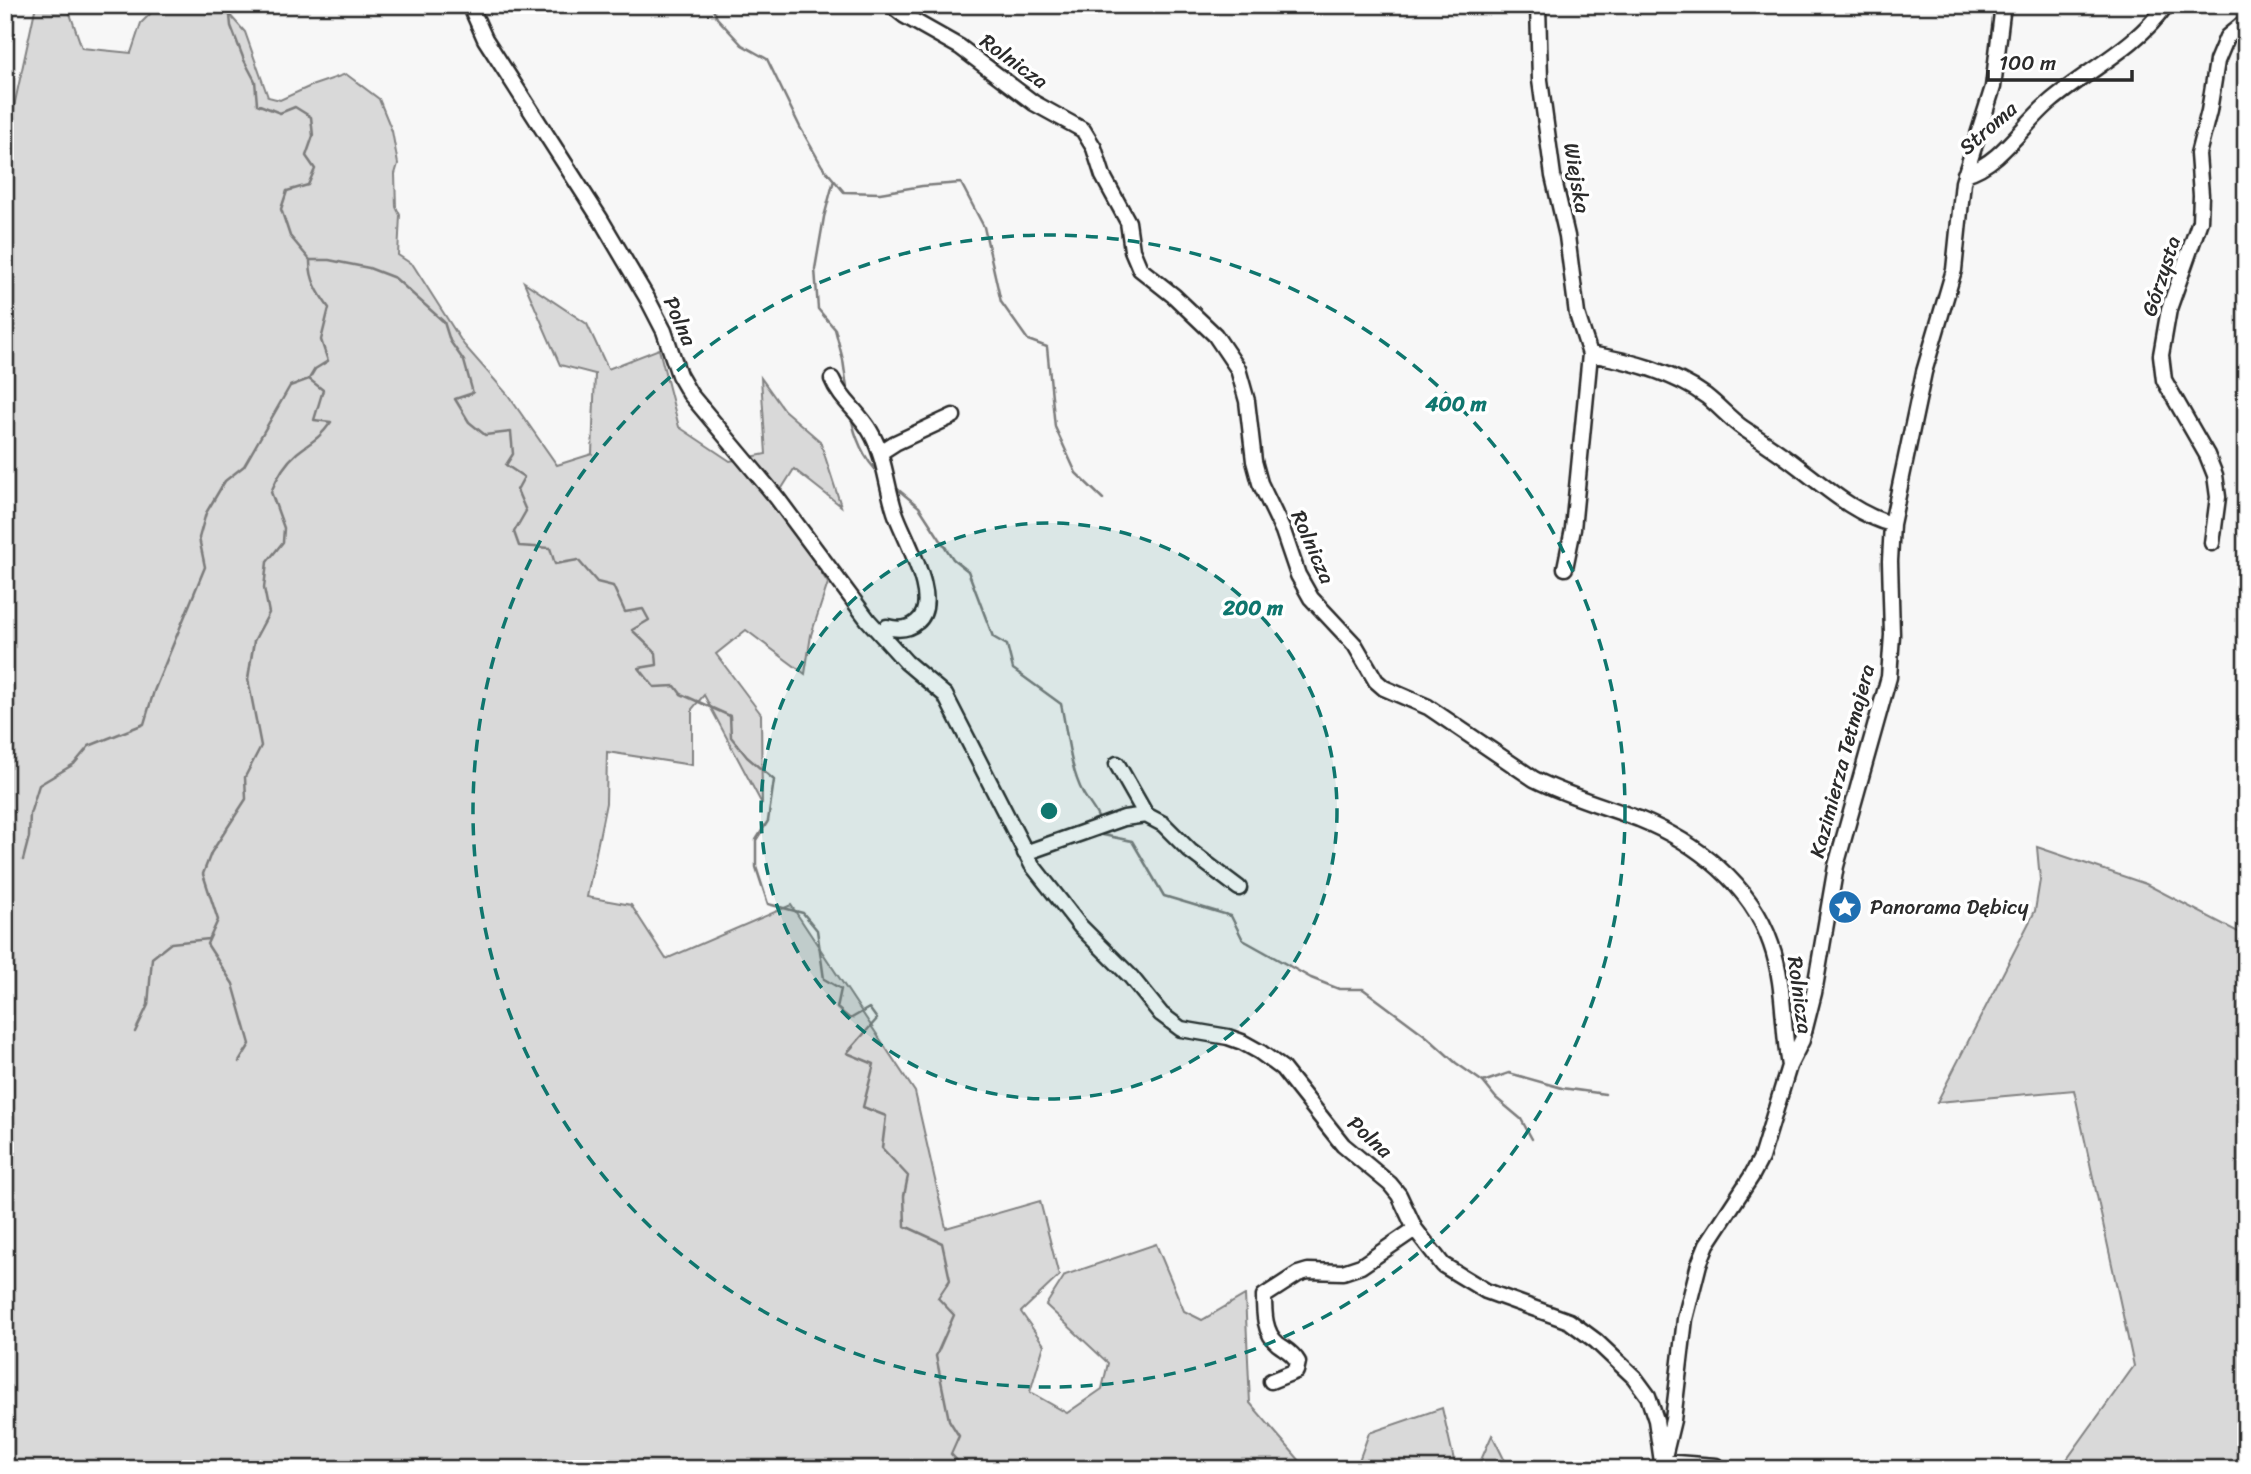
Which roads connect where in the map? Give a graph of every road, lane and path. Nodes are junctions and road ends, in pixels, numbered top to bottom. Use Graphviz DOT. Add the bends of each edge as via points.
graph roads {
  1 [pos="470,5"];
  2 [pos="891,5"];
  3 [pos="1538,5"];
  4 [pos="2003,5"];
  5 [pos="2166,5"];
  6 [pos="2246,21"];
  7 [pos="1965,174"];
  8 [pos="1590,354"];
  9 [pos="832,379"];
  10 [pos="953,416"];
  11 [pos="881,452"];
  12 [pos="1892,524"];
  13 [pos="2212,543"];
  14 [pos="1565,568"];
  15 [pos="881,634"];
  16 [pos="1117,764"];
  17 [pos="1146,814"];
  18 [pos="1025,853"];
  19 [pos="1239,888"];
  20 [pos="1790,1066"];
  21 [pos="1415,1229"];
  22 [pos="1271,1381"];
  23 [pos="1662,1466"];
  24 [pos="1722,1469"];
  1 -- 15 [label="street, Polna" via="485,39 647,298 684,385 785,507"];
  2 -- 20 [label="street, Rolnicza" via="960,47 1089,138 1128,222 1140,269 1207,326 1238,369 1254,461 1298,575 1311,598 1355,645 1376,681 1428,706 1552,789 1662,830 1737,885 1771,944"];
  3 -- 8 [label="street, Wiejska" via="1540,80 1553,176 1567,236 1577,314"];
  4 -- 7 [label="street, Kazimierza Tetmajera" via="1993,87"];
  5 -- 7 [label="street, Stroma" via="2144,32 2053,99 1988,161"];
  6 -- 13 [label="street, Górzysta" via="2219,51 2198,154 2200,220 2172,299 2161,355 2164,380 2215,475 2218,497"];
  7 -- 12 [label="street, Kazimierza Tetmajera" via="1954,270 1924,372"];
  8 -- 12 [label="street" via="1633,363 1697,390 1832,492"];
  8 -- 14 [label="street, Wiejska"];
  9 -- 11 [label="street"];
  10 -- 11 [label="street"];
  11 -- 15 [label="street" via="888,490 926,599 920,620 898,630 887,627"];
  12 -- 20 [label="street, Kazimierza Tetmajera" via="1889,677 1836,866 1810,1012"];
  15 -- 18 [label="street, Polna" via="951,704"];
  16 -- 17 [label="street"];
  17 -- 18 [label="street"];
  17 -- 19 [label="street"];
  18 -- 21 [label="street, Polna" via="1080,926 1161,1014 1181,1029 1242,1042 1282,1068 1343,1145 1390,1184"];
  20 -- 23 [label="street, Kazimierza Tetmajera" via="1760,1158 1699,1264 1685,1319 1673,1420"];
  21 -- 22 [label="street" via="1361,1266 1343,1272 1297,1274 1264,1296 1266,1327 1298,1362 1296,1371"];
  21 -- 23 [label="street, Polna" via="1434,1255 1461,1277 1486,1291 1569,1321 1612,1355 1648,1396"];
  23 -- 24 [label="street"];
}
